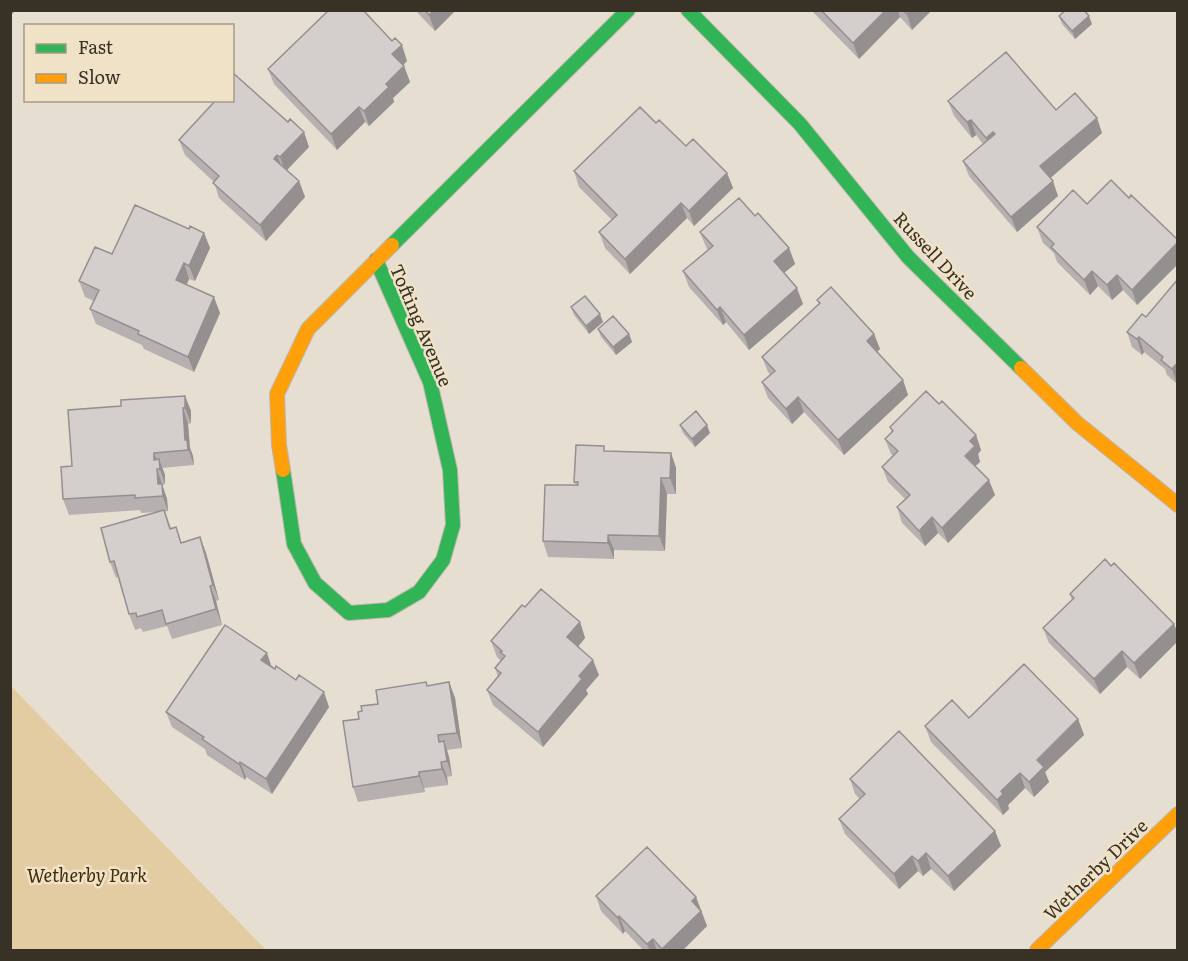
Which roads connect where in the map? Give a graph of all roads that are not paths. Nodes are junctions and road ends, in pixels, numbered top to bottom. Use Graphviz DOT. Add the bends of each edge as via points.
graph roads {
  1 [pos="628,10"];
  2 [pos="688,10"];
  3 [pos="376,260"];
  4 [pos="1178,505"];
  5 [pos="1178,814"];
  6 [pos="1037,951"];
  1 -- 3 [label="street, Tofting Avenue"];
  2 -- 4 [label="street, Russell Drive" via="800,124 908,257 1077,423"];
  3 -- 3 [label="street, Tofting Avenue" via="430,382 450,470 453,525 443,560 419,592 388,610 349,613 315,583 294,544 279,445 277,394 308,329"];
  5 -- 6 [label="street, Wetherby Drive"];
}
